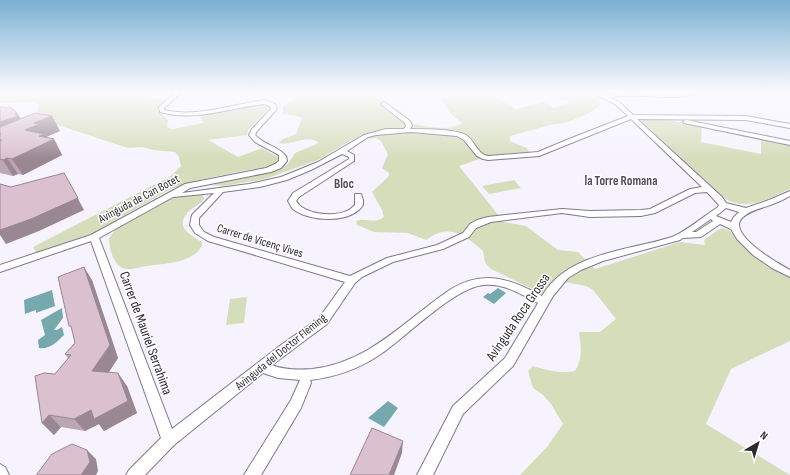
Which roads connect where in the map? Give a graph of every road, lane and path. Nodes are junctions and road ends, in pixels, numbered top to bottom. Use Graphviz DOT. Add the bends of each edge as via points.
graph roads {
  1 [pos="268,114"];
  2 [pos="398,114"];
  3 [pos="629,114"];
  4 [pos="632,117"];
  5 [pos="667,118"];
  6 [pos="790,126"];
  7 [pos="406,130"];
  8 [pos="790,143"];
  9 [pos="342,151"];
  10 [pos="193,189"];
  11 [pos="708,189"];
  12 [pos="221,190"];
  13 [pos="208,191"];
  14 [pos="790,193"];
  15 [pos="358,196"];
  16 [pos="207,203"];
  17 [pos="723,205"];
  18 [pos="746,211"];
  19 [pos="710,216"];
  20 [pos="719,221"];
  21 [pos="736,228"];
  22 [pos="682,235"];
  23 [pos="94,237"];
  24 [pos="0,269"];
  25 [pos="790,274"];
  26 [pos="351,280"];
  27 [pos="544,302"];
  28 [pos="262,366"];
  29 [pos="305,383"];
  30 [pos="169,440"];
  31 [pos="134,475"];
  32 [pos="252,475"];
  33 [pos="425,475"];
  1 -- 10 [label="street, Avinguda de Can Botet" via="252,135 257,141 281,154 284,159 281,164 268,170"];
  2 -- 7 [label="street" via="408,122"];
  3 -- 4 [label="street"];
  4 -- 5 [label="street"];
  4 -- 7 [label="street" via="539,154 488,158 479,156 463,135"];
  4 -- 11 [label="street"];
  5 -- 6 [label="street" via="746,118"];
  5 -- 8 [label="street"];
  7 -- 9 [label="street" via="370,134"];
  9 -- 12 [label="street" via="316,167 280,180"];
  9 -- 15 [label="street" via="352,156 352,160 296,194 292,199 293,205 316,215 336,216 355,209 359,203"];
  10 -- 13 [label="street"];
  10 -- 23 [label="street, Avinguda de Can Botet" via="173,193"];
  11 -- 17 [label="street"];
  11 -- 26 [label="street, Avinguda del Doctor Fleming" via="693,191 652,211 641,213 596,214 562,211 491,219 476,224 462,238 374,266"];
  12 -- 13 [label="street"];
  12 -- 16 [label="street, Carrer de Vicenç Vives"];
  13 -- 16 [label="street"];
  14 -- 18 [label="street"];
  16 -- 26 [label="street, Carrer de Vicenç Vives" via="193,221 195,228 206,237"];
  17 -- 18 [label="street"];
  17 -- 19 [label="street, Avinguda Roca Grossa"];
  18 -- 21 [label="street" via="736,220"];
  19 -- 20 [label="street"];
  19 -- 22 [label="street, Avinguda Roca Grossa"];
  20 -- 21 [label="street"];
  20 -- 22 [label="street, Avinguda Roca Grossa" via="698,235"];
  21 -- 25 [label="street" via="754,251"];
  22 -- 27 [label="street, Avinguda Roca Grossa" via="578,268 558,281"];
  23 -- 24 [label="street, Avinguda de Can Botet"];
  23 -- 30 [label="street, Carrer de Mauriel Serrahima"];
  26 -- 28 [label="street, Avinguda del Doctor Fleming" via="323,321"];
  27 -- 28 [label="street" via="508,284 494,281 476,282 446,298 369,357 339,371 288,375 277,374"];
  27 -- 33 [label="street, Avinguda Roca Grossa" via="509,362 458,410"];
  28 -- 30 [label="street, Avinguda del Doctor Fleming"];
  29 -- 32 [label="street" via="296,404"];
  30 -- 31 [label="street, Avinguda del Doctor Fleming"];
}
